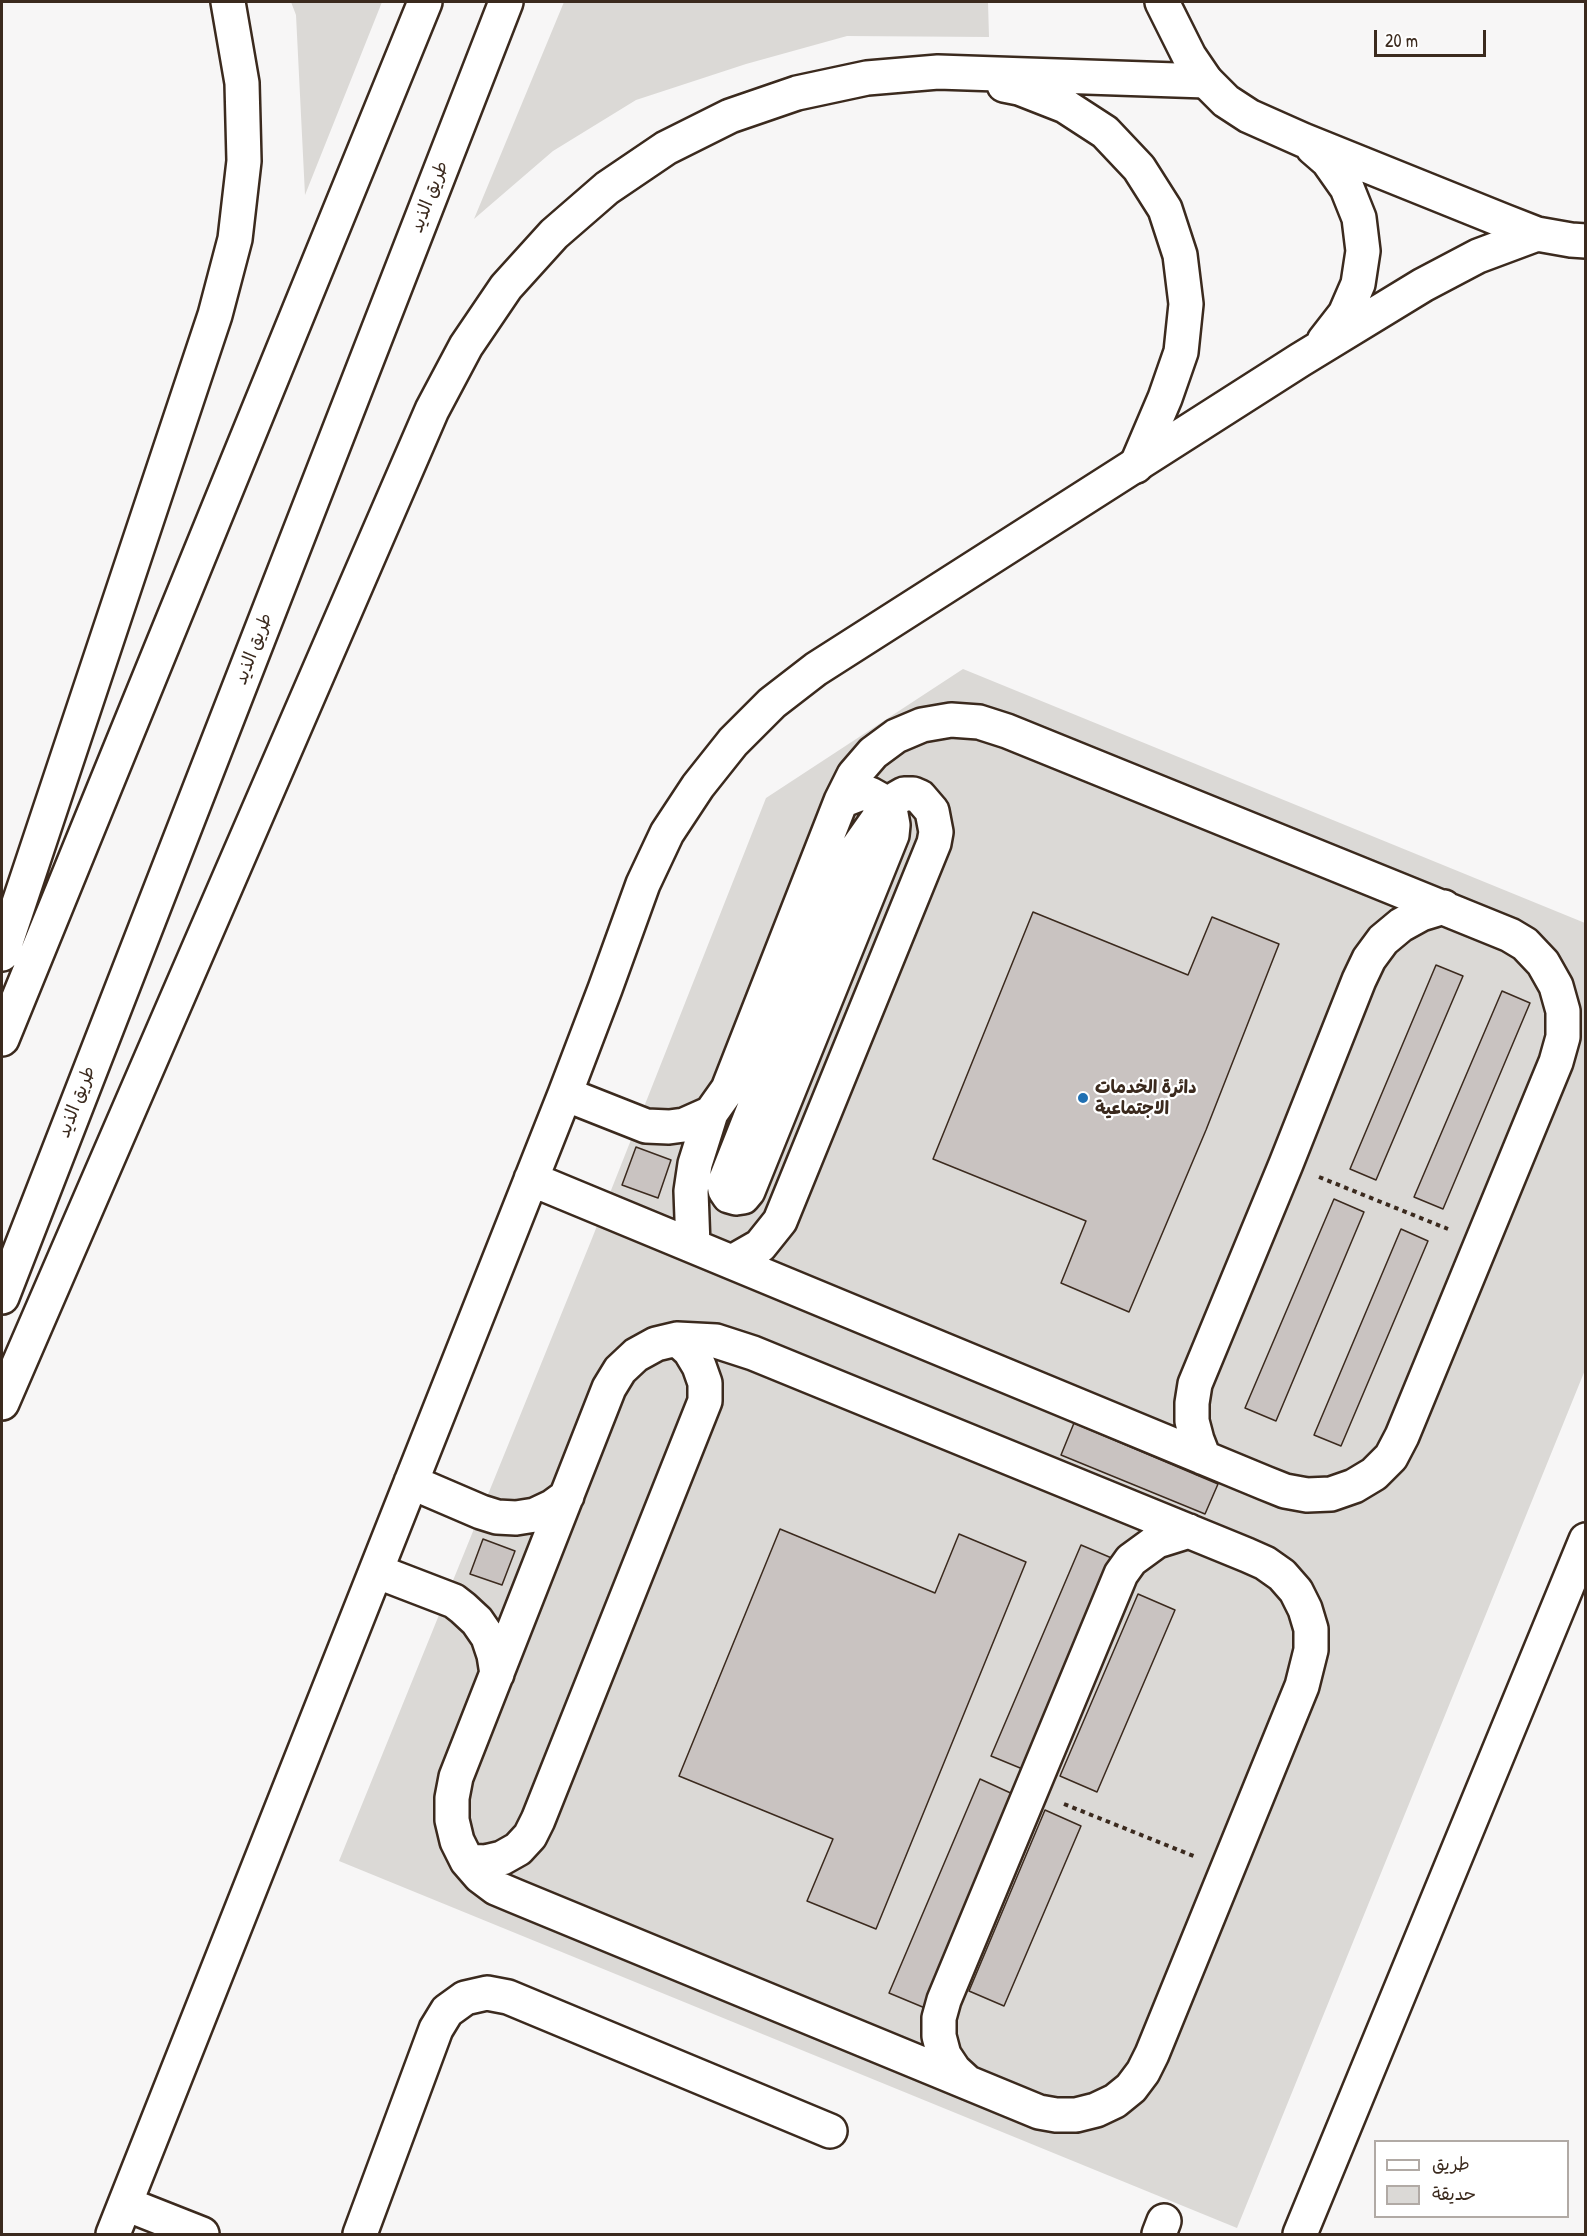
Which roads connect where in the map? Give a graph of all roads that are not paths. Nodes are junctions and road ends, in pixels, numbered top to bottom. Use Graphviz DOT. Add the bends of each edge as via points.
graph roads {
  1 [pos="228,2"];
  2 [pos="425,2"];
  3 [pos="506,2"];
  4 [pos="1162,2"];
  5 [pos="1176,16"];
  6 [pos="938,72"];
  7 [pos="1206,81"];
  8 [pos="1303,140"];
  9 [pos="1537,234"];
  10 [pos="1586,241"];
  11 [pos="1300,360"];
  12 [pos="1136,466"];
  13 [pos="841,801"];
  14 [pos="887,806"];
  15 [pos="1444,907"];
  16 [pos="2,954"];
  17 [pos="2,1039"];
  18 [pos="565,1094"];
  19 [pos="711,1113"];
  20 [pos="531,1179"];
  21 [pos="693,1246"];
  22 [pos="732,1262"];
  23 [pos="2,1297"];
  24 [pos="677,1339"];
  25 [pos="2,1403"];
  26 [pos="1204,1458"];
  27 [pos="411,1482"];
  28 [pos="567,1496"];
  29 [pos="1189,1531"];
  30 [pos="1586,1539"];
  31 [pos="376,1571"];
  32 [pos="497,1674"];
  33 [pos="467,1861"];
  34 [pos="967,2082"];
  35 [pos="830,2131"];
  36 [pos="126,2204"];
  37 [pos="113,2235"];
  38 [pos="202,2235"];
  39 [pos="360,2235"];
  40 [pos="1300,2235"];
  1 -- 16 [label="main road" via="242,83 244,161 235,239 215,315"];
  2 -- 17 [label="main road"];
  3 -- 23 [label="main road, طريق الذيد"];
  4 -- 5 [label="main road"];
  5 -- 7 [label="main road" via="1189,56"];
  6 -- 7 [label="main road"];
  6 -- 12 [label="main road" via="1019,88 1065,105 1105,132 1139,168 1165,209 1180,255 1185,294 1181,352"];
  6 -- 25 [label="main road" via="867,78 797,93 730,116 666,148 607,188 554,234 506,287 466,346 432,410"];
  7 -- 8 [label="main road" via="1242,111"];
  8 -- 9 [label="main road"];
  8 -- 11 [label="main road" via="1328,161 1347,188 1359,218 1363,251 1358,284 1345,314 1325,340"];
  9 -- 10 [label="main road"];
  9 -- 11 [label="main road" via="1478,255"];
  11 -- 12 [label="main road"];
  12 -- 18 [label="main road" via="816,669 772,703 733,742 698,786 643,884"];
  13 -- 14 [label="main road" via="870,794"];
  13 -- 15 [label="main road" via="854,775 873,753 896,736 922,725 951,720 979,722"];
  13 -- 19 [label="main road" via="728,1089"];
  14 -- 14 [label="main road" via="848,868 724,1184 729,1196 743,1197 748,1191 880,866 892,835"];
  14 -- 22 [label="main road" via="904,794 913,794 926,802 936,832 930,854 780,1221 760,1246"];
  15 -- 26 [label="main road" via="1401,925 1369,959 1195,1384 1192,1421"];
  15 -- 26 [label="main road" via="1525,944 1544,963 1563,1011 1563,1037 1402,1436 1391,1457 1374,1474 1331,1494 1285,1491"];
  18 -- 19 [label="main road" via="646,1126 684,1125"];
  18 -- 20 [label="main road"];
  19 -- 21 [label="main road" via="695,1164"];
  20 -- 21 [label="main road"];
  20 -- 27 [label="main road"];
  21 -- 22 [label="main road"];
  22 -- 26 [label="main road"];
  24 -- 28 [label="main road" via="656,1344 620,1370"];
  24 -- 29 [label="main road" via="716,1341 744,1350"];
  24 -- 33 [label="main road" via="699,1366 705,1383 705,1401 538,1820 518,1849 485,1862"];
  27 -- 28 [label="main road" via="497,1517 535,1515"];
  27 -- 31 [label="main road"];
  28 -- 32 [label="main road"];
  29 -- 34 [label="main road" via="1157,1541 1131,1560 1121,1574 944,2000 939,2019 944,2055"];
  29 -- 34 [label="main road" via="1265,1563 1296,1590 1311,1629 1311,1650 1302,1686 1152,2054 1131,2088 1096,2110 1056,2115 1039,2112"];
  30 -- 40 [label="main road"];
  31 -- 32 [label="main road" via="463,1608 488,1637"];
  31 -- 36 [label="main road"];
  32 -- 33 [label="main road" via="456,1777 452,1798 454,1830"];
  33 -- 34 [label="main road" via="488,1882 515,1896"];
  35 -- 39 [label="main road" via="508,1997 487,1993 465,1998 447,2011 436,2029"];
  36 -- 37 [label="main road"];
  36 -- 38 [label="main road"];
}
